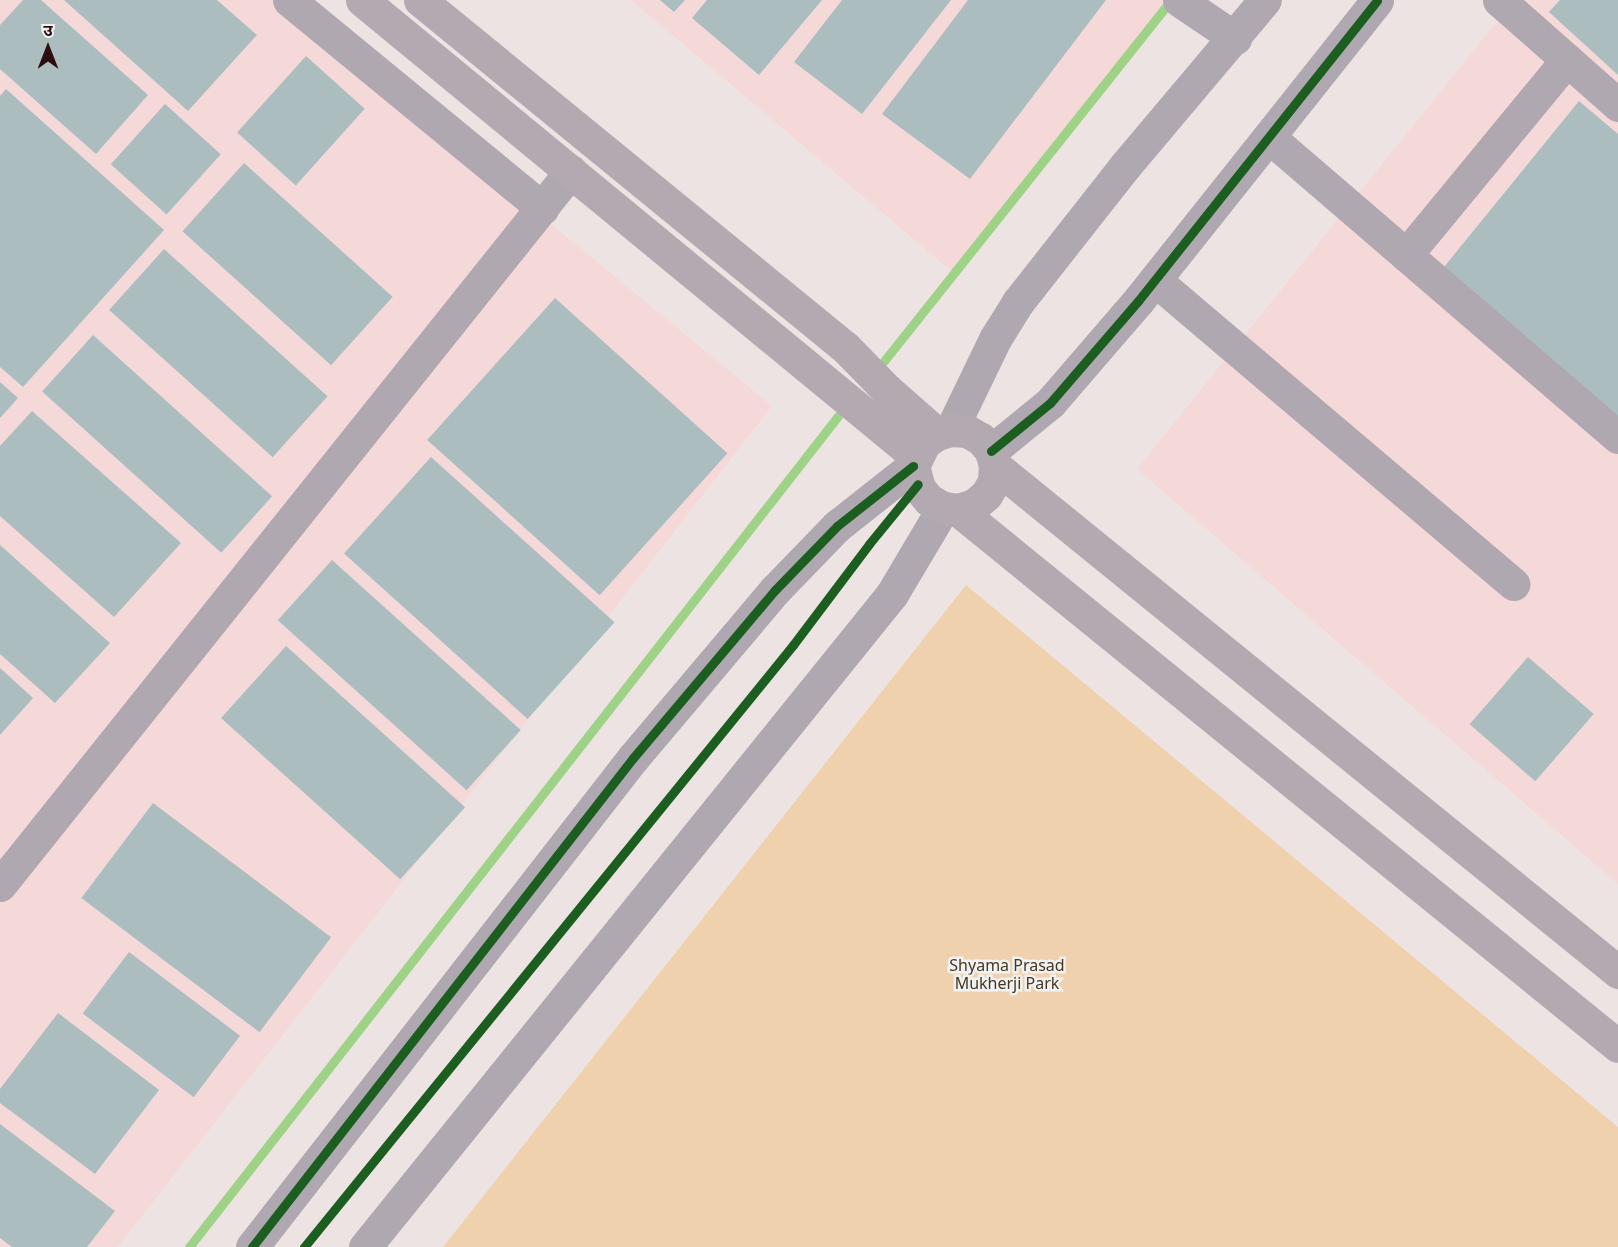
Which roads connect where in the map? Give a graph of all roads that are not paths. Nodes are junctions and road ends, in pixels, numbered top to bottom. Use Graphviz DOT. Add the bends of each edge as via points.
graph roads {
  1 [pos="289,0"];
  2 [pos="362,0"];
  3 [pos="420,0"];
  4 [pos="1265,0"];
  5 [pos="1377,0"];
  6 [pos="1499,0"];
  7 [pos="1183,3"];
  8 [pos="1234,38"];
  9 [pos="1566,60"];
  10 [pos="1618,105"];
  11 [pos="1269,137"];
  12 [pos="571,171"];
  13 [pos="542,208"];
  14 [pos="1406,255"];
  15 [pos="1155,280"];
  16 [pos="1618,437"];
  17 [pos="929,447"];
  18 [pos="993,459"];
  19 [pos="951,509"];
  20 [pos="1513,584"];
  21 [pos="0,883"];
  22 [pos="1618,972"];
  23 [pos="1618,1046"];
  24 [pos="252,1247"];
  25 [pos="365,1247"];
  1 -- 13 [label="street"];
  2 -- 12 [label="main road"];
  3 -- 17 [label="main road" via="846,348 887,390"];
  4 -- 8 [label="street"];
  5 -- 11 [label="street"];
  6 -- 9 [label="street"];
  7 -- 8 [label="street"];
  8 -- 17 [label="street" via="1118,174 1018,302"];
  9 -- 10 [label="street"];
  9 -- 14 [label="street"];
  11 -- 14 [label="street"];
  11 -- 15 [label="street"];
  12 -- 13 [label="street"];
  12 -- 17 [label="main road"];
  13 -- 21 [label="street"];
  14 -- 16 [label="street"];
  15 -- 18 [label="street" via="1050,403"];
  15 -- 20 [label="street"];
  17 -- 18 [label="main road" via="967,431 981,439"];
  17 -- 19 [label="main road" via="919,488 929,500"];
  17 -- 24 [label="street" via="837,526 760,608 626,767"];
  18 -- 19 [label="main road" via="994,482 986,495 974,505"];
  18 -- 22 [label="main road"];
  19 -- 23 [label="main road"];
  19 -- 25 [label="street" via="892,594"];
}
